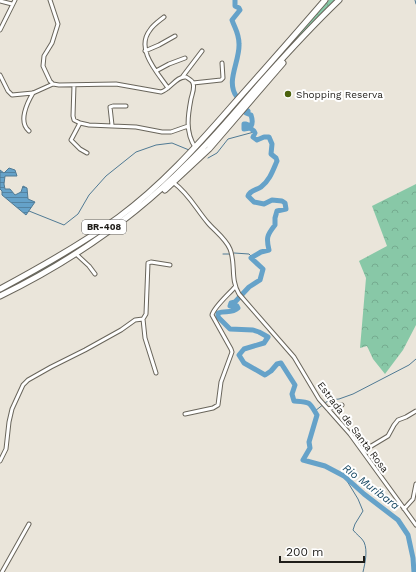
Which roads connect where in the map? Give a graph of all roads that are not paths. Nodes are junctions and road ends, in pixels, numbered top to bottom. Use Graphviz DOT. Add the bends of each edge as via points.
graph roads {
  1 [pos="14,0"];
  2 [pos="50,0"];
  3 [pos="325,0"];
  4 [pos="339,0"];
  5 [pos="0,1"];
  6 [pos="12,4"];
  7 [pos="322,16"];
  8 [pos="164,17"];
  9 [pos="2,24"];
  10 [pos="0,30"];
  11 [pos="175,36"];
  12 [pos="202,50"];
  13 [pos="145,51"];
  14 [pos="185,58"];
  15 [pos="222,63"];
  16 [pos="156,71"];
  17 [pos="0,75"];
  18 [pos="184,76"];
  19 [pos="193,83"];
  20 [pos="54,84"];
  21 [pos="74,85"];
  22 [pos="168,88"];
  23 [pos="32,93"];
  24 [pos="126,106"];
  25 [pos="80,123"];
  26 [pos="112,125"];
  27 [pos="188,126"];
  28 [pos="29,131"];
  29 [pos="195,148"];
  30 [pos="87,153"];
  31 [pos="174,183"];
  32 [pos="100,238"];
  33 [pos="76,254"];
  34 [pos="170,264"];
  35 [pos="95,274"];
  36 [pos="235,287"];
  37 [pos="0,289"];
  38 [pos="0,296"];
  39 [pos="143,319"];
  40 [pos="156,372"];
  41 [pos="342,405"];
  42 [pos="328,410"];
  43 [pos="416,411"];
  44 [pos="185,414"];
  45 [pos="363,451"];
  46 [pos="0,461"];
  47 [pos="416,484"];
  48 [pos="415,498"];
  49 [pos="404,509"];
  50 [pos="29,524"];
  51 [pos="416,526"];
  52 [pos="2,572"];
  1 -- 6 [label="street"];
  2 -- 20 [label="street" via="58,24 52,43 44,56 43,66"];
  3 -- 29 [label="highway, BR-408"];
  4 -- 7 [label="highway, BR-408"];
  5 -- 6 [label="street"];
  6 -- 9 [label="street"];
  7 -- 31 [label="highway" via="223,133"];
  7 -- 32 [label="highway, BR-408" via="189,163 130,217"];
  8 -- 13 [label="street" via="149,31 145,40"];
  9 -- 10 [label="street"];
  11 -- 13 [label="street"];
  12 -- 18 [label="street"];
  13 -- 16 [label="street"];
  14 -- 16 [label="street"];
  15 -- 19 [label="street" via="221,80"];
  16 -- 22 [label="street"];
  17 -- 23 [label="street" via="10,94 16,96"];
  18 -- 19 [label="street"];
  18 -- 22 [label="street"];
  19 -- 27 [label="street"];
  20 -- 21 [label="street"];
  20 -- 23 [label="street"];
  21 -- 22 [label="street" via="116,84 161,92"];
  21 -- 25 [label="street" via="73,118"];
  23 -- 28 [label="street" via="24,121"];
  24 -- 26 [label="street" via="110,107"];
  25 -- 26 [label="street" via="95,126"];
  25 -- 30 [label="street" via="71,140"];
  26 -- 27 [label="street" via="171,132"];
  27 -- 29 [label="street"];
  29 -- 37 [label="highway, BR-408" via="147,194 119,216 42,267"];
  31 -- 32 [label="highway" via="121,226"];
  31 -- 36 [label="street, Estrada de Santa Rosa" via="186,193 229,247"];
  32 -- 33 [label="highway, BR-408"];
  33 -- 35 [label="street"];
  33 -- 38 [label="highway, BR-408"];
  34 -- 39 [label="street" via="148,263 146,314"];
  36 -- 42 [label="street, Estrada de Santa Rosa" via="294,357"];
  36 -- 44 [label="street" via="214,309 212,315 232,352 222,382 218,406"];
  39 -- 40 [label="street" via="145,338"];
  39 -- 46 [label="street" via="135,320 28,380 20,389 12,410 6,449"];
  41 -- 42 [label="street"];
  42 -- 45 [label="street, Estrada de Santa Rosa"];
  43 -- 45 [label="street" via="398,420 388,436"];
  45 -- 49 [label="street, Estrada de Santa Rosa"];
  47 -- 48 [label="street"];
  48 -- 49 [label="street"];
  49 -- 51 [label="street, Estrada de Santa Rosa"];
  50 -- 52 [label="street"];
}
